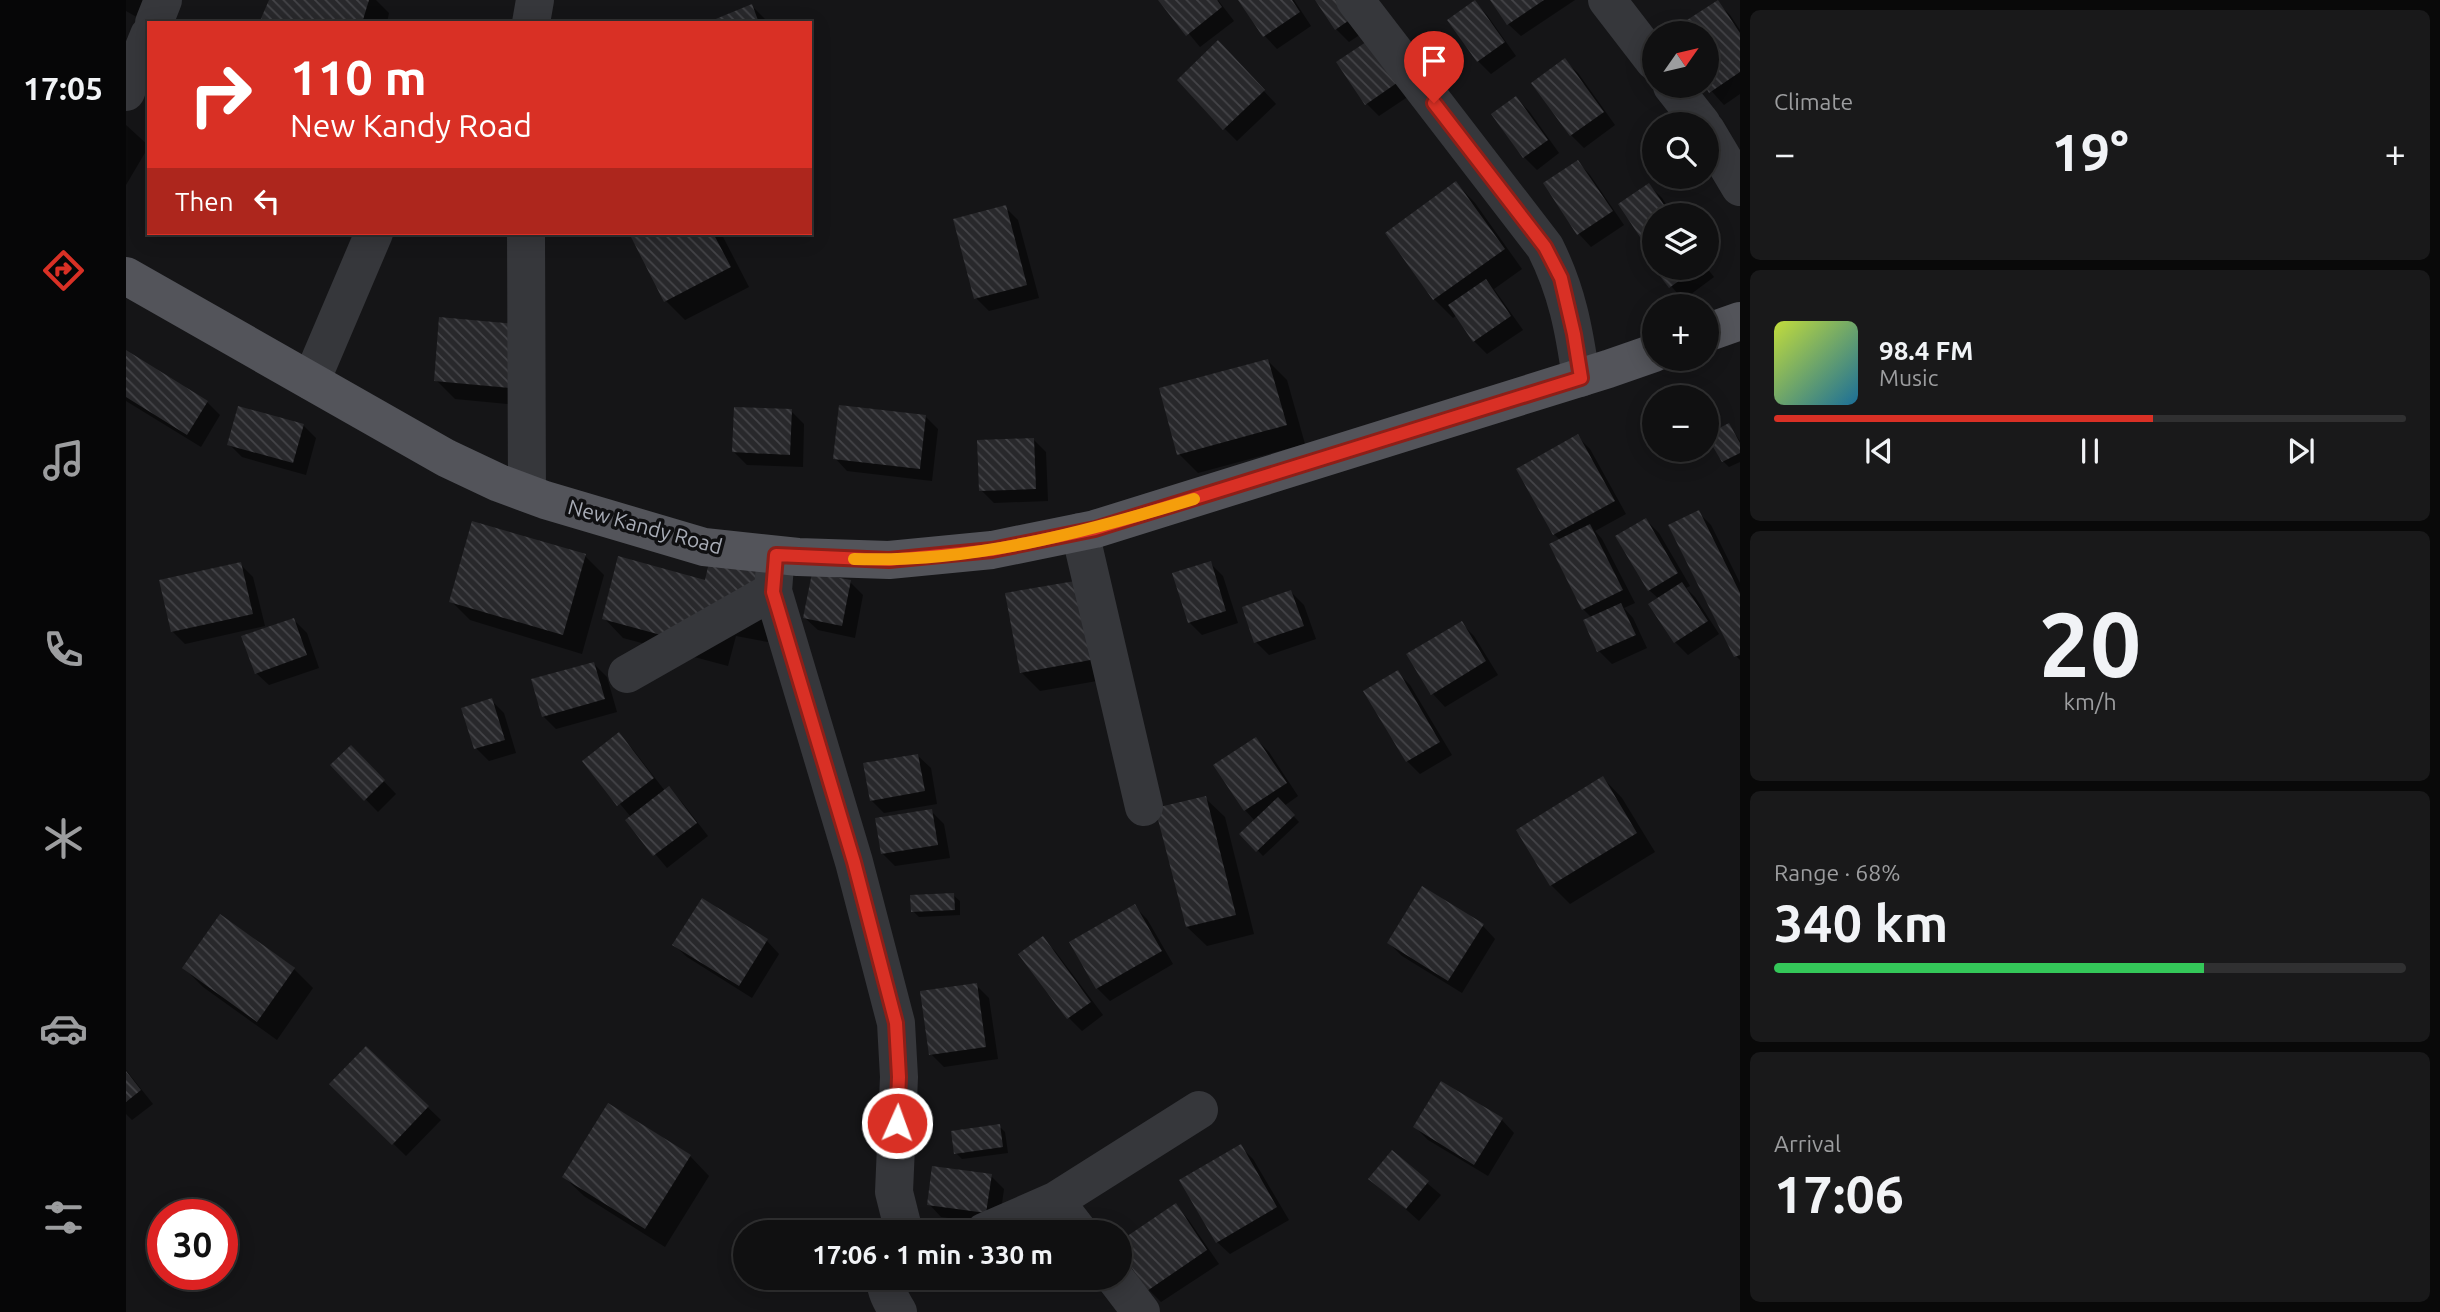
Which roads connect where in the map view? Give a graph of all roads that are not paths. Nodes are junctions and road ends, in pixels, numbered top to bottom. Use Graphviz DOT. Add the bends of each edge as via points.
graph roads {
  1 [pos="163,0"];
  2 [pos="535,0"];
  3 [pos="1355,0"];
  4 [pos="1607,0"];
  5 [pos="155,21"];
  6 [pos="531,21"];
  7 [pos="147,40"];
  8 [pos="1642,45"];
  9 [pos="126,92"];
  10 [pos="1681,98"];
  11 [pos="1693,112"];
  12 [pos="1719,152"];
  13 [pos="1740,187"];
  14 [pos="373,235"];
  15 [pos="526,235"];
  16 [pos="126,276"];
  17 [pos="1740,321"];
  18 [pos="1719,328"];
  19 [pos="1642,356"];
  20 [pos="1581,378"];
  21 [pos="312,381"];
  22 [pos="527,493"];
  23 [pos="1080,532"];
  24 [pos="774,573"];
  25 [pos="627,674"];
  26 [pos="1144,807"];
  27 [pos="1199,1110"];
  28 [pos="1055,1201"];
  29 [pos="901,1220"];
  30 [pos="1011,1220"];
  31 [pos="1070,1220"];
  32 [pos="888,1290"];
  33 [pos="1125,1290"];
  34 [pos="898,1312"];
  35 [pos="1142,1312"];
  1 -- 5 [label="street"];
  2 -- 6 [label="street"];
  3 -- 20 [label="street" via="1545,247 1561,278"];
  4 -- 8 [label="street"];
  7 -- 9 [label="street"];
  10 -- 11 [label="street"];
  12 -- 13 [label="street"];
  14 -- 21 [label="street"];
  15 -- 22 [label="street"];
  16 -- 21 [label="main road, New Kandy Road"];
  17 -- 18 [label="main road"];
  19 -- 20 [label="main road, New Kandy Road"];
  20 -- 23 [label="main road, New Kandy Road"];
  21 -- 22 [label="main road, New Kandy Road" via="446,458"];
  22 -- 24 [label="main road, New Kandy Road"];
  23 -- 24 [label="main road, New Kandy Road" via="992,550"];
  23 -- 26 [label="street"];
  24 -- 25 [label="street"];
  24 -- 29 [label="street" via="896,1023 899,1077 894,1192"];
  27 -- 28 [label="street"];
  28 -- 30 [label="street"];
  28 -- 31 [label="street"];
  32 -- 34 [label="street"];
  33 -- 35 [label="street"];
}
